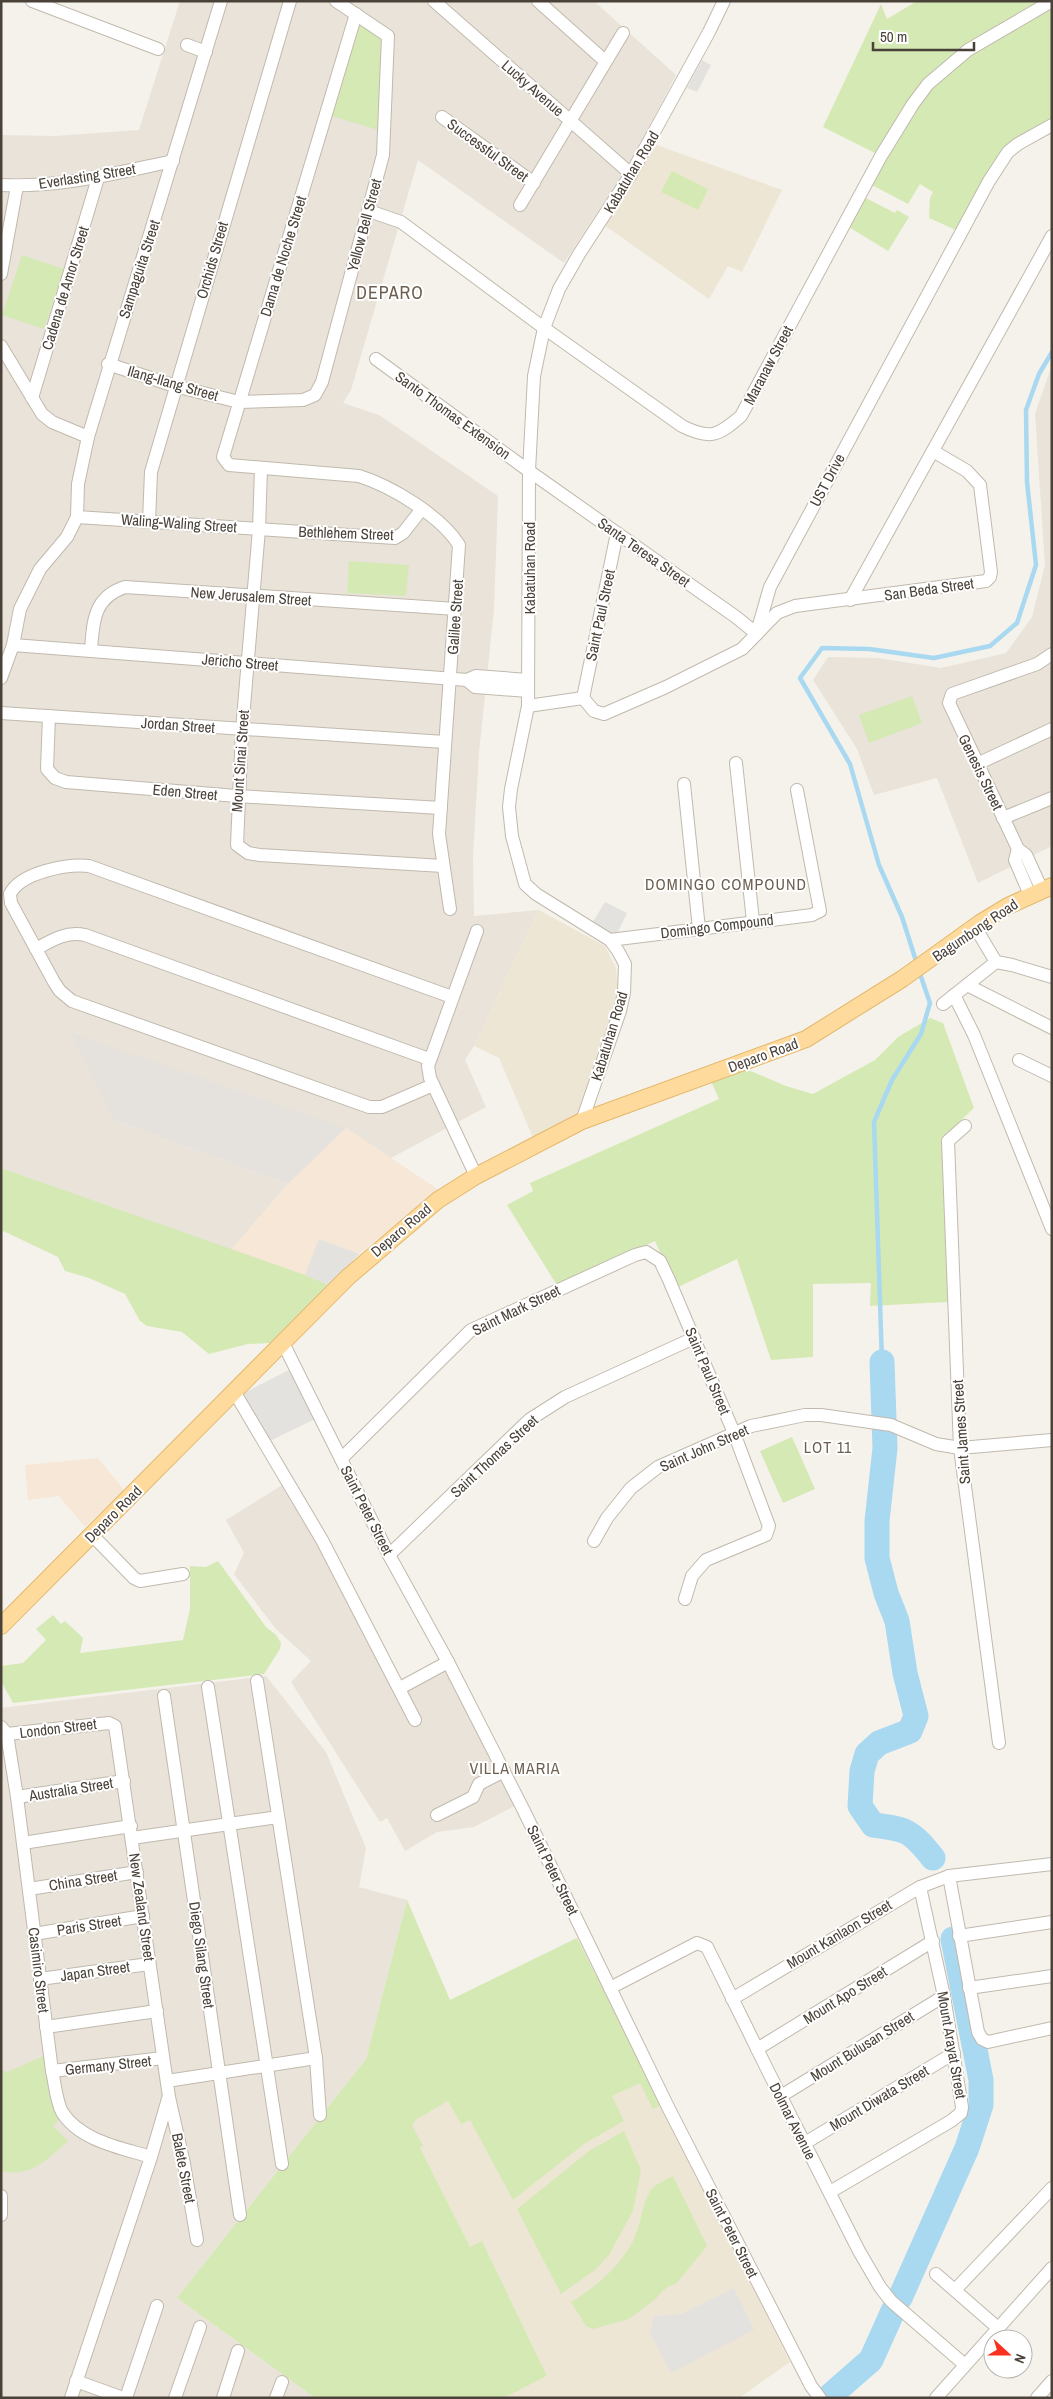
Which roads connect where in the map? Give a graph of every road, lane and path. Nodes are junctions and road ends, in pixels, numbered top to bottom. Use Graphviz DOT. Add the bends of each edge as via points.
graph roads {
  1 [pos="32,1"];
  2 [pos="221,1"];
  3 [pos="290,1"];
  4 [pos="336,1"];
  5 [pos="434,1"];
  6 [pos="538,1"];
  7 [pos="724,1"];
  8 [pos="1052,1"];
  9 [pos="356,14"];
  10 [pos="623,33"];
  11 [pos="187,45"];
  12 [pos="158,49"];
  13 [pos="206,52"];
  14 [pos="605,61"];
  15 [pos="442,117"];
  16 [pos="570,121"];
  17 [pos="1052,125"];
  18 [pos="173,161"];
  19 [pos="632,174"];
  20 [pos="98,178"];
  21 [pos="534,182"];
  22 [pos="1,185"];
  23 [pos="17,186"];
  24 [pos="520,205"];
  25 [pos="369,211"];
  26 [pos="1050,242"];
  27 [pos="1,274"];
  28 [pos="544,328"];
  29 [pos="1,346"];
  30 [pos="376,358"];
  31 [pos="108,364"];
  32 [pos="175,386"];
  33 [pos="32,398"];
  34 [pos="239,402"];
  35 [pos="88,437"];
  36 [pos="933,451"];
  37 [pos="261,469"];
  38 [pos="529,471"];
  39 [pos="421,510"];
  40 [pos="77,518"];
  41 [pos="149,521"];
  42 [pos="259,528"];
  43 [pos="617,533"];
  44 [pos="254,596"];
  45 [pos="850,600"];
  46 [pos="456,609"];
  47 [pos="757,634"];
  48 [pos="13,644"];
  49 [pos="91,650"];
  50 [pos="1052,654"];
  51 [pos="248,663"];
  52 [pos="1,678"];
  53 [pos="450,679"];
  54 [pos="528,686"];
  55 [pos="583,698"];
  56 [pos="528,706"];
  57 [pos="1,713"];
  58 [pos="49,716"];
  59 [pos="1052,729"];
  60 [pos="242,730"];
  61 [pos="445,742"];
  62 [pos="736,762"];
  63 [pos="977,764"];
  64 [pos="684,784"];
  65 [pos="797,790"];
  66 [pos="237,796"];
  67 [pos="1052,798"];
  68 [pos="440,808"];
  69 [pos="1003,818"];
  70 [pos="443,866"];
  71 [pos="1041,890"];
  72 [pos="450,909"];
  73 [pos="752,921"];
  74 [pos="975,927"];
  75 [pos="699,929"];
  76 [pos="477,931"];
  77 [pos="610,940"];
  78 [pos="36,949"];
  79 [pos="996,962"];
  80 [pos="1052,977"];
  81 [pos="902,979"];
  82 [pos="967,985"];
  83 [pos="954,995"];
  84 [pos="452,997"];
  85 [pos="943,1004"];
  86 [pos="1052,1028"];
  87 [pos="429,1059"];
  88 [pos="1019,1060"];
  89 [pos="1052,1076"];
  90 [pos="433,1084"];
  91 [pos="582,1121"];
  92 [pos="965,1126"];
  93 [pos="476,1176"];
  94 [pos="1052,1229"];
  95 [pos="646,1252"];
  96 [pos="694,1338"];
  97 [pos="283,1343"];
  98 [pos="235,1393"];
  99 [pos="734,1433"];
  100 [pos="1052,1440"];
  101 [pos="960,1448"];
  102 [pos="341,1458"];
  103 [pos="92,1535"];
  104 [pos="594,1541"];
  105 [pos="389,1556"];
  106 [pos="183,1574"];
  107 [pos="685,1598"];
  108 [pos="1,1626"];
  109 [pos="448,1662"];
  110 [pos="257,1681"];
  111 [pos="208,1687"];
  112 [pos="400,1688"];
  113 [pos="164,1696"];
  114 [pos="415,1720"];
  115 [pos="109,1722"];
  116 [pos="4,1731"];
  117 [pos="999,1743"];
  118 [pos="504,1771"];
  119 [pos="124,1781"];
  120 [pos="17,1797"];
  121 [pos="437,1815"];
  122 [pos="278,1817"];
  123 [pos="229,1824"];
  124 [pos="184,1831"];
  125 [pos="131,1832"];
  126 [pos="23,1843"];
  127 [pos="1052,1864"];
  128 [pos="137,1872"];
  129 [pos="949,1876"];
  130 [pos="920,1887"];
  131 [pos="29,1889"];
  132 [pos="143,1916"];
  133 [pos="1052,1922"];
  134 [pos="34,1934"];
  135 [pos="959,1936"];
  136 [pos="932,1941"];
  137 [pos="149,1964"];
  138 [pos="1052,1976"];
  139 [pos="40,1979"];
  140 [pos="610,1988"];
  141 [pos="968,1988"];
  142 [pos="944,1996"];
  143 [pos="732,1999"];
  144 [pos="157,2011"];
  145 [pos="46,2027"];
  146 [pos="1052,2028"];
  147 [pos="757,2049"];
  148 [pos="954,2053"];
  149 [pos="163,2058"];
  150 [pos="316,2058"];
  151 [pos="267,2066"];
  152 [pos="52,2071"];
  153 [pos="219,2073"];
  154 [pos="166,2082"];
  155 [pos="781,2096"];
  156 [pos="169,2097"];
  157 [pos="320,2115"];
  158 [pos="805,2143"];
  159 [pos="151,2157"];
  160 [pos="282,2164"];
  161 [pos="1052,2188"];
  162 [pos="830,2192"];
  163 [pos="1,2196"];
  164 [pos="1,2215"];
  165 [pos="240,2215"];
  166 [pos="197,2240"];
  167 [pos="1052,2268"];
  168 [pos="936,2274"];
  169 [pos="955,2290"];
  170 [pos="157,2306"];
  171 [pos="200,2327"];
  172 [pos="998,2328"];
  173 [pos="238,2351"];
  174 [pos="965,2365"];
  175 [pos="1052,2381"];
  176 [pos="76,2382"];
  177 [pos="282,2382"];
  178 [pos="71,2398"];
  179 [pos="124,2398"];
  180 [pos="175,2398"];
  181 [pos="223,2398"];
  182 [pos="276,2398"];
  183 [pos="820,2398"];
  184 [pos="936,2398"];
  185 [pos="1037,2398"];
  1 -- 12 [label="street"];
  2 -- 13 [label="street, Sampaguita Street"];
  3 -- 32 [label="street, Orchids Street"];
  4 -- 9 [label="street, Yellow Bell Street"];
  5 -- 16 [label="street, Lucky Avenue"];
  6 -- 14 [label="street"];
  7 -- 19 [label="street, Kabatuhan Road"];
  8 -- 28 [label="street, Maranaw Street" via="968,50 928,84 881,156 741,416 726,429 712,435 699,434 682,426"];
  9 -- 25 [label="street, Yellow Bell Street" via="388,36 383,155"];
  9 -- 34 [label="street, Dama de Noche Street"];
  10 -- 14 [label="street"];
  11 -- 13 [label="street"];
  13 -- 18 [label="street, Sampaguita Street"];
  14 -- 16 [label="street"];
  15 -- 21 [label="street, Successful Street"];
  16 -- 19 [label="street, Lucky Avenue"];
  16 -- 21 [label="street"];
  17 -- 47 [label="street, UST Drive" via="1008,152 989,180 770,587"];
  18 -- 20 [label="street, Everlasting Street"];
  18 -- 31 [label="street, Sampaguita Street"];
  19 -- 28 [label="street, Kabatuhan Road" via="568,271"];
  20 -- 23 [label="street, Everlasting Street"];
  20 -- 33 [label="street, Cadena de Amor Street"];
  21 -- 24 [label="street"];
  22 -- 23 [label="street, Everlasting Street"];
  23 -- 27 [label="street"];
  25 -- 28 [label="street, Maranaw Street" via="401,222"];
  25 -- 34 [label="street, Yellow Bell Street" via="322,382 315,395 303,400"];
  26 -- 36 [label="street"];
  28 -- 38 [label="street, Kabatuhan Road" via="534,376"];
  29 -- 33 [label="street"];
  30 -- 38 [label="street, Santo Thomas Extension"];
  31 -- 32 [label="street, Ilang-Ilang Street"];
  31 -- 35 [label="street, Sampaguita Street"];
  32 -- 34 [label="street, Ilang-Ilang Street"];
  32 -- 41 [label="street, Orchids Street" via="150,472"];
  33 -- 35 [label="street" via="42,414 52,422"];
  34 -- 37 [label="street, Dama de Noche Street" via="224,457 229,465"];
  35 -- 40 [label="street, Sampaguita Street" via="78,484"];
  36 -- 45 [label="street"];
  36 -- 45 [label="street, San Beda Street" via="967,471 980,485 990,577 980,582"];
  37 -- 39 [label="street, Galilee Street" via="359,476 404,497"];
  37 -- 42 [label="street, Mount Sinai Street"];
  38 -- 43 [label="street, Santa Teresa Street"];
  38 -- 54 [label="street, Kabatuhan Road"];
  39 -- 42 [label="street, Bethlehem Street" via="395,538"];
  39 -- 46 [label="street, Galilee Street" via="453,535 459,545"];
  40 -- 41 [label="street, Waling-Waling Street"];
  40 -- 48 [label="street" via="67,537 40,569 20,609"];
  41 -- 42 [label="street, Waling-Waling Street"];
  42 -- 44 [label="street, Mount Sinai Street"];
  43 -- 47 [label="street, Santa Teresa Street"];
  43 -- 55 [label="street, Saint Paul Street"];
  44 -- 46 [label="street, New Jerusalem Street"];
  44 -- 49 [label="street, New Jerusalem Street" via="125,587 111,591 98,607"];
  44 -- 51 [label="street, Mount Sinai Street"];
  45 -- 47 [label="street, San Beda Street" via="783,610"];
  46 -- 53 [label="street, Galilee Street"];
  47 -- 55 [label="street" via="742,650 604,714 594,711"];
  48 -- 49 [label="street, Jericho Street"];
  48 -- 52 [label="street"];
  49 -- 51 [label="street, Jericho Street"];
  50 -- 63 [label="street, Genesis Street" via="1037,664 952,694 949,703"];
  51 -- 53 [label="street, Jericho Street"];
  51 -- 60 [label="street, Mount Sinai Street"];
  53 -- 54 [label="street, Jericho Street" via="467,680 475,687"];
  53 -- 61 [label="street, Galilee Street"];
  54 -- 56 [label="street, Kabatuhan Road"];
  55 -- 56 [label="street"];
  56 -- 77 [label="street, Kabatuhan Road" via="509,807 512,836 525,884"];
  57 -- 58 [label="street, Jordan Street"];
  58 -- 60 [label="street, Jordan Street"];
  58 -- 66 [label="street, Eden Street" via="47,769 55,778 66,782"];
  59 -- 63 [label="street"];
  60 -- 61 [label="street, Jordan Street"];
  60 -- 66 [label="street, Mount Sinai Street"];
  61 -- 68 [label="street, Galilee Street"];
  62 -- 73 [label="street"];
  63 -- 69 [label="street, Genesis Street"];
  64 -- 75 [label="street"];
  65 -- 73 [label="street, Domingo Compound" via="821,909 812,915"];
  66 -- 68 [label="street, Eden Street"];
  66 -- 70 [label="street, Mount Sinai Street" via="237,845 248,852"];
  67 -- 69 [label="street"];
  68 -- 70 [label="street, Galilee Street"];
  69 -- 71 [label="street, Genesis Street" via="1018,849 1015,860"];
  70 -- 72 [label="street, Galilee Street"];
  71 -- 74 [label="main road, Bagumbong Road"];
  73 -- 75 [label="street, Domingo Compound"];
  74 -- 79 [label="street"];
  74 -- 81 [label="main road, Bagumbong Road"];
  75 -- 77 [label="street, Domingo Compound"];
  76 -- 84 [label="street"];
  77 -- 91 [label="street, Kabatuhan Road" via="625,964 624,993"];
  78 -- 84 [label="street" via="11,903 12,890 48,870 69,865 89,866"];
  78 -- 87 [label="street" via="62,935 85,935"];
  78 -- 90 [label="street" via="60,991 72,1001 363,1105 382,1107"];
  79 -- 80 [label="street"];
  79 -- 82 [label="street"];
  81 -- 91 [label="main road, Deparo Road" via="806,1039"];
  82 -- 83 [label="street"];
  82 -- 86 [label="street"];
  83 -- 85 [label="street"];
  83 -- 94 [label="street" via="974,1036"];
  84 -- 87 [label="street"];
  87 -- 90 [label="street" via="428,1073"];
  88 -- 89 [label="street"];
  90 -- 93 [label="street"];
  91 -- 93 [label="main road, Deparo Road"];
  92 -- 101 [label="street, Saint James Street" via="948,1141"];
  93 -- 97 [label="main road, Deparo Road" via="404,1227 348,1276"];
  95 -- 96 [label="street, Saint Paul Street" via="660,1261"];
  95 -- 102 [label="street, Saint Mark Street" via="471,1330"];
  96 -- 99 [label="street, Saint Paul Street"];
  96 -- 105 [label="street, Saint Thomas Street" via="565,1397 529,1420"];
  97 -- 98 [label="main road, Deparo Road"];
  97 -- 102 [label="street, Saint Peter Street"];
  98 -- 103 [label="main road, Deparo Road"];
  98 -- 112 [label="street" via="322,1540"];
  99 -- 101 [label="street, Saint John Street" via="805,1415 821,1415 892,1425 936,1444"];
  99 -- 104 [label="street, Saint John Street" via="658,1467 631,1488 607,1518"];
  99 -- 107 [label="street, Saint Paul Street" via="769,1531 706,1560 692,1576"];
  100 -- 101 [label="street, Saint John Street"];
  101 -- 117 [label="street, Saint James Street"];
  102 -- 105 [label="street, Saint Peter Street"];
  103 -- 106 [label="street" via="134,1578"];
  103 -- 108 [label="main road, Deparo Road"];
  105 -- 109 [label="street, Saint Peter Street"];
  109 -- 112 [label="street"];
  109 -- 118 [label="street, Saint Peter Street"];
  110 -- 122 [label="street"];
  111 -- 123 [label="street"];
  112 -- 114 [label="street"];
  113 -- 124 [label="street, Diego Silang Street"];
  115 -- 116 [label="street, London Street"];
  115 -- 119 [label="street, New Zealand Street" via="116,1726"];
  116 -- 120 [label="street, Casimiro Street"];
  118 -- 121 [label="street" via="479,1784 473,1797"];
  118 -- 140 [label="street, Saint Peter Street"];
  119 -- 120 [label="street, Australia Street"];
  119 -- 125 [label="street, New Zealand Street"];
  120 -- 126 [label="street, Casimiro Street"];
  122 -- 123 [label="street"];
  122 -- 150 [label="street"];
  123 -- 124 [label="street"];
  123 -- 151 [label="street"];
  124 -- 125 [label="street"];
  124 -- 153 [label="street, Diego Silang Street"];
  125 -- 126 [label="street"];
  125 -- 128 [label="street, New Zealand Street"];
  126 -- 131 [label="street, Casimiro Street"];
  127 -- 129 [label="street, Mount Kanlaon Street"];
  128 -- 131 [label="street, China Street"];
  128 -- 132 [label="street, New Zealand Street"];
  129 -- 130 [label="street, Mount Kanlaon Street"];
  129 -- 135 [label="street"];
  130 -- 136 [label="street, Mount Arayat Street"];
  130 -- 143 [label="street, Mount Kanlaon Street"];
  131 -- 134 [label="street, Casimiro Street"];
  132 -- 134 [label="street, Paris Street"];
  132 -- 137 [label="street, New Zealand Street"];
  133 -- 135 [label="street"];
  134 -- 139 [label="street, Casimiro Street"];
  135 -- 141 [label="street"];
  136 -- 142 [label="street, Mount Arayat Street"];
  136 -- 147 [label="street, Mount Apo Street"];
  137 -- 139 [label="street, Japan Street"];
  137 -- 144 [label="street, New Zealand Street"];
  138 -- 141 [label="street"];
  139 -- 145 [label="street, Casimiro Street"];
  140 -- 143 [label="street, Dolmar Avenue" via="700,1943 709,1949"];
  140 -- 183 [label="street, Saint Peter Street" via="764,2297"];
  141 -- 146 [label="street" via="978,2032 988,2042"];
  142 -- 148 [label="street, Mount Arayat Street"];
  142 -- 155 [label="street, Mount Bulusan Street"];
  143 -- 147 [label="street, Dolmar Avenue"];
  144 -- 145 [label="street"];
  144 -- 149 [label="street, New Zealand Street"];
  145 -- 152 [label="street, Casimiro Street"];
  147 -- 155 [label="street, Dolmar Avenue"];
  148 -- 158 [label="street, Mount Diwata Street"];
  148 -- 162 [label="street, Mount Arayat Street" via="962,2107 957,2117"];
  149 -- 152 [label="street, Germany Street"];
  149 -- 154 [label="street, New Zealand Street"];
  150 -- 151 [label="street"];
  150 -- 157 [label="street"];
  151 -- 153 [label="street"];
  151 -- 160 [label="street"];
  152 -- 159 [label="street, Casimiro Street" via="62,2112 73,2125 86,2135"];
  153 -- 154 [label="street"];
  153 -- 165 [label="street, Diego Silang Street"];
  154 -- 156 [label="street, New Zealand Street"];
  155 -- 158 [label="street, Dolmar Avenue"];
  156 -- 159 [label="street"];
  156 -- 166 [label="street, Balete Street"];
  158 -- 162 [label="street, Dolmar Avenue"];
  159 -- 176 [label="street"];
  161 -- 169 [label="street"];
  162 -- 174 [label="street, Dolmar Avenue" via="859,2251 891,2301"];
  163 -- 164 [label="street"];
  167 -- 172 [label="street"];
  168 -- 169 [label="street"];
  169 -- 172 [label="street"];
  170 -- 179 [label="street"];
  171 -- 180 [label="street"];
  172 -- 174 [label="street"];
  173 -- 181 [label="street"];
  174 -- 184 [label="street"];
  175 -- 185 [label="street"];
  176 -- 178 [label="street"];
  176 -- 179 [label="street"];
  177 -- 182 [label="street"];
}
